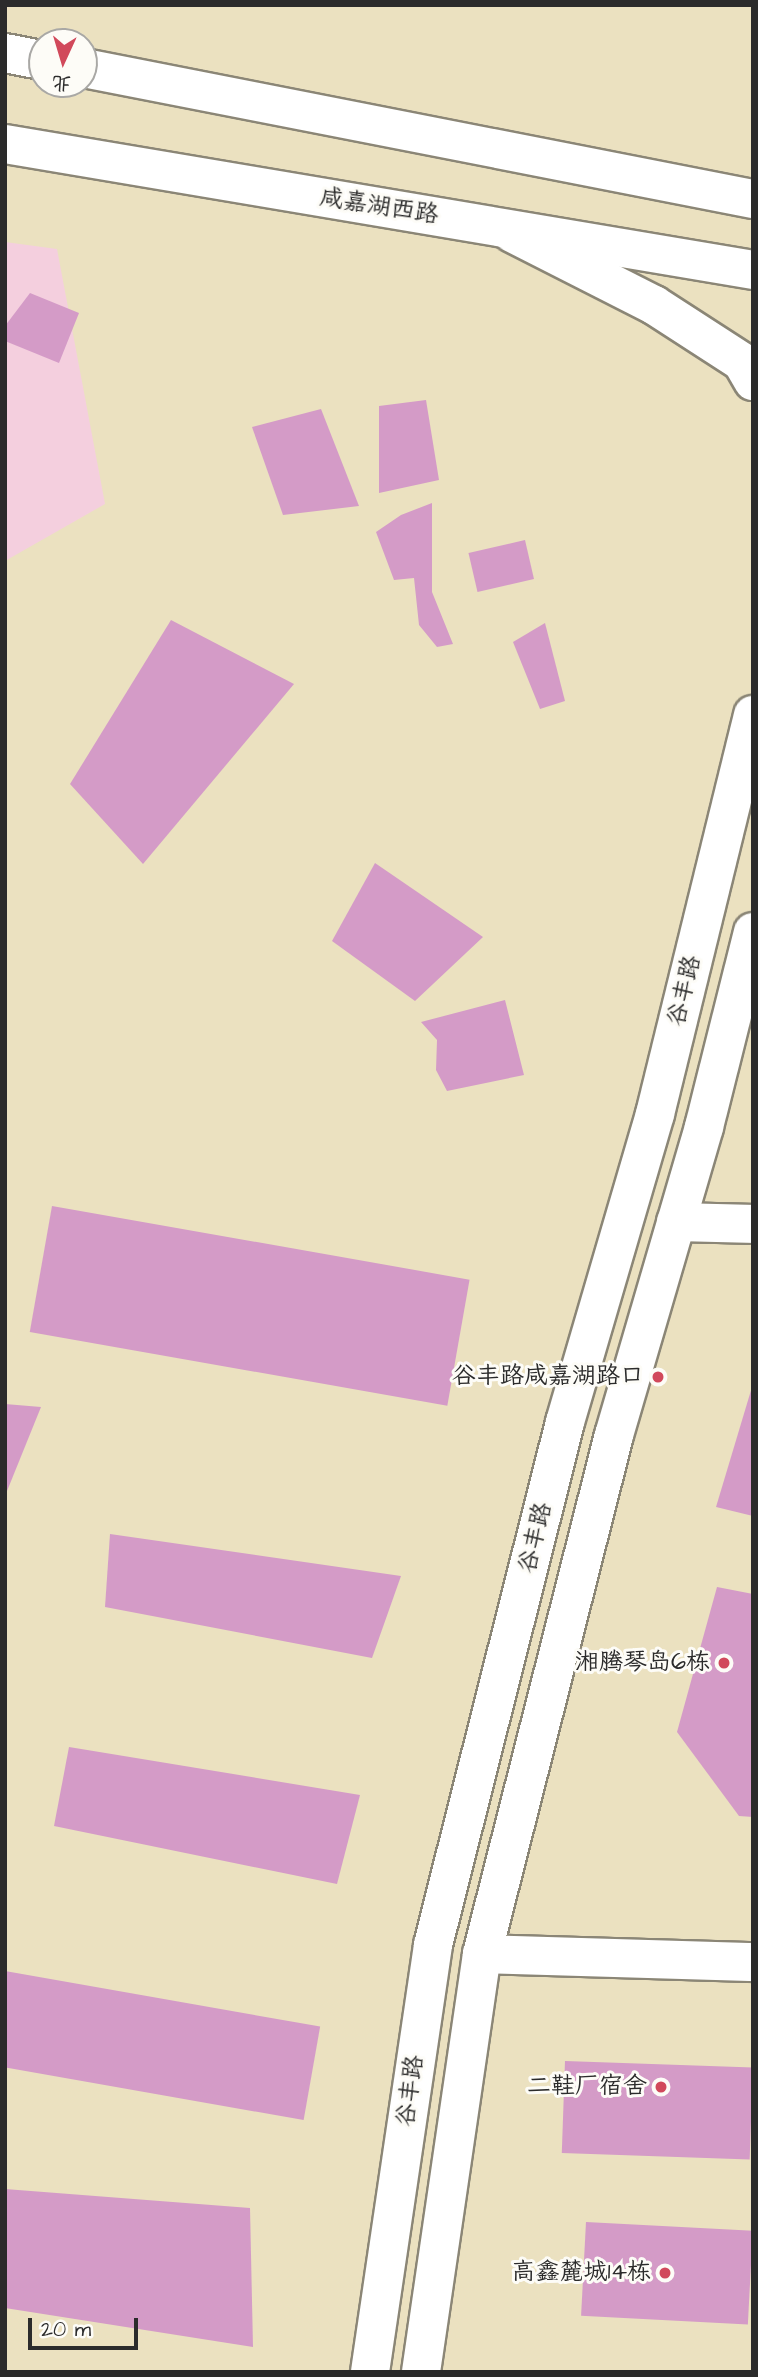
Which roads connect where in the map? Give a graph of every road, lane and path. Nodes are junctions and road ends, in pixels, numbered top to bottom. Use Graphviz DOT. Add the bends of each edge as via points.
graph roads {
  1 [pos="5,53"];
  2 [pos="28,57"];
  3 [pos="98,71"];
  4 [pos="5,144"];
  5 [pos="753,199"];
  6 [pos="501,227"];
  7 [pos="753,270"];
  8 [pos="753,381"];
  9 [pos="753,716"];
  10 [pos="753,932"];
  11 [pos="676,1222"];
  12 [pos="753,1224"];
  13 [pos="482,1954"];
  14 [pos="753,1962"];
  15 [pos="370,2372"];
  16 [pos="421,2372"];
  1 -- 2 [label="street"];
  3 -- 5 [label="street"];
  4 -- 6 [label="street, 咸嘉湖西路"];
  6 -- 7 [label="street, 咸嘉湖西路"];
  6 -- 8 [label="street" via="654,305 742,362"];
  9 -- 15 [label="street, 谷丰路" via="655,1114 565,1422 433,1945"];
  10 -- 11 [label="street, 谷丰路"];
  11 -- 12 [label="street"];
  11 -- 13 [label="street, 谷丰路" via="614,1435"];
  13 -- 14 [label="street"];
  13 -- 16 [label="street, 谷丰路"];
}
